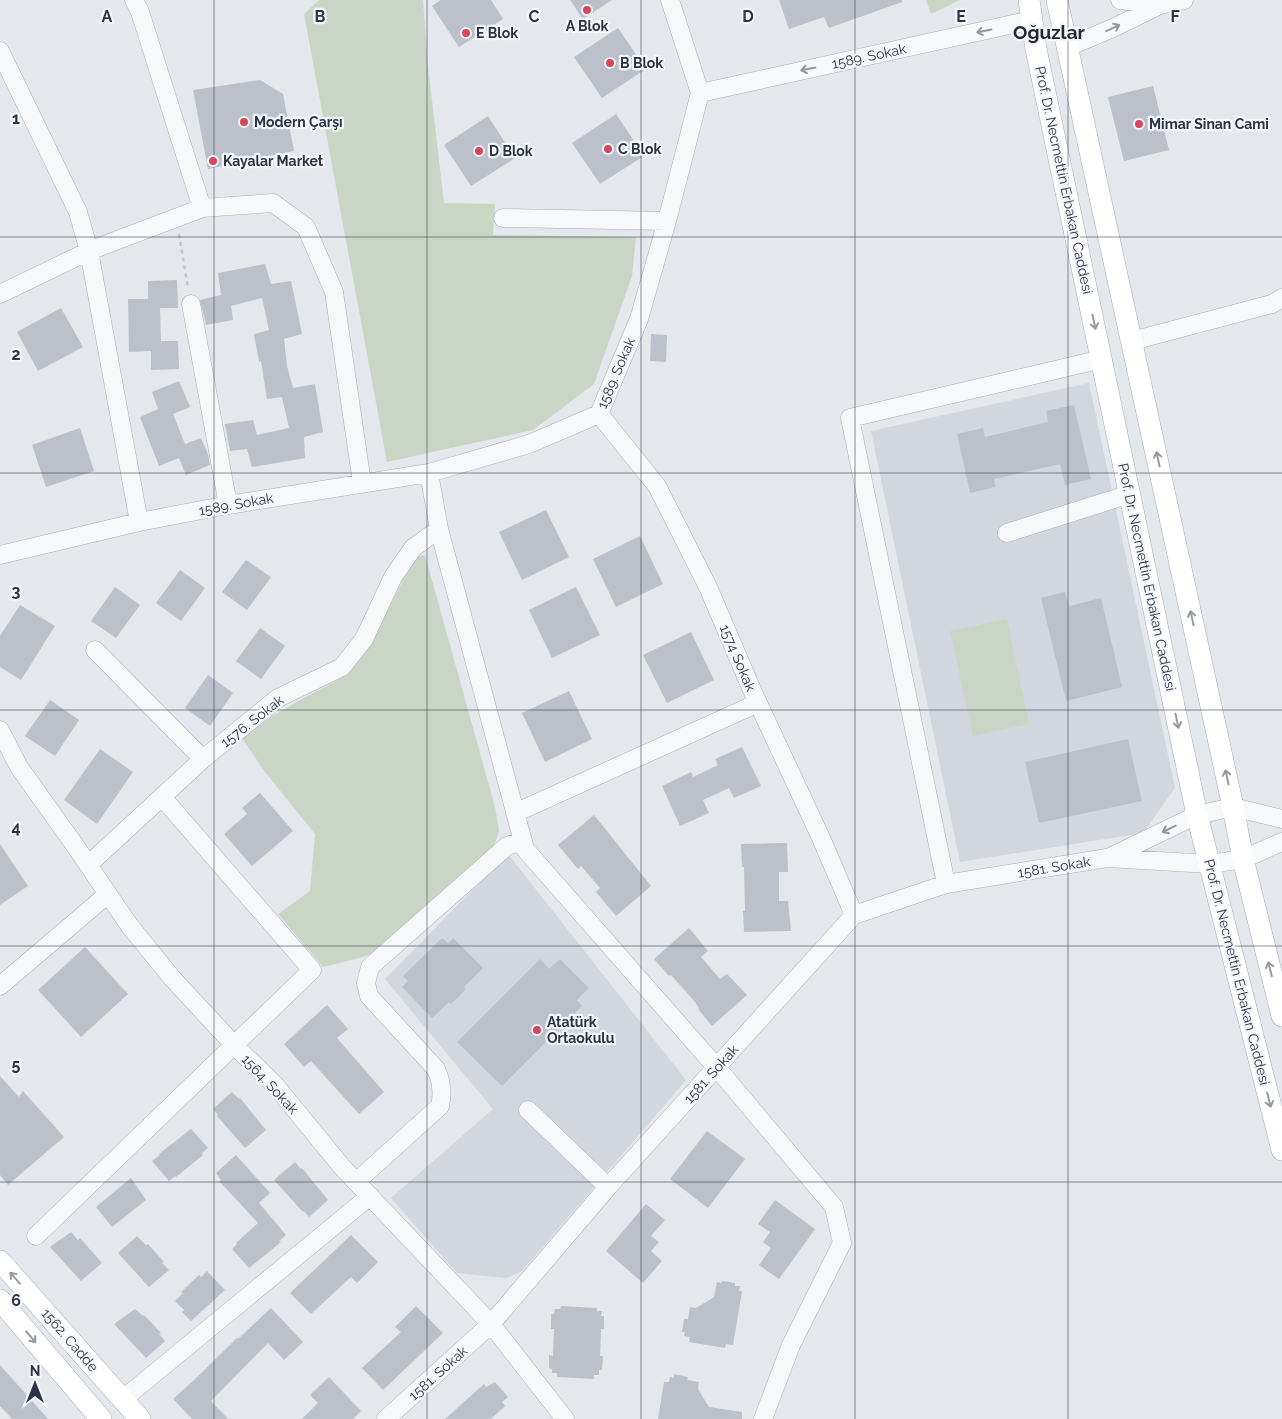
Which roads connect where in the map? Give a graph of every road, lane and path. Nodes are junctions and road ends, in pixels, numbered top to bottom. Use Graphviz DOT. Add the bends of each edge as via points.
graph roads {
  1 [pos="134,0"];
  2 [pos="670,0"];
  3 [pos="1057,0"];
  4 [pos="1120,0"];
  5 [pos="1184,0"];
  6 [pos="1160,5"];
  7 [pos="1030,10"];
  8 [pos="1068,47"];
  9 [pos="0,51"];
  10 [pos="4,72"];
  11 [pos="700,93"];
  12 [pos="202,208"];
  13 [pos="176,218"];
  14 [pos="504,218"];
  15 [pos="667,221"];
  16 [pos="89,251"];
  17 [pos="0,294"];
  18 [pos="1282,298"];
  19 [pos="191,304"];
  20 [pos="1132,341"];
  21 [pos="1102,359"];
  22 [pos="599,414"];
  23 [pos="429,473"];
  24 [pos="362,483"];
  25 [pos="1130,494"];
  26 [pos="228,505"];
  27 [pos="139,522"];
  28 [pos="440,529"];
  29 [pos="1007,533"];
  30 [pos="0,556"];
  31 [pos="95,650"];
  32 [pos="758,703"];
  33 [pos="0,730"];
  34 [pos="6,754"];
  35 [pos="203,759"];
  36 [pos="162,797"];
  37 [pos="1233,807"];
  38 [pos="515,813"];
  39 [pos="1197,815"];
  40 [pos="1282,819"];
  41 [pos="522,841"];
  42 [pos="1282,842"];
  43 [pos="1107,858"];
  44 [pos="1243,859"];
  45 [pos="1210,864"];
  46 [pos="88,865"];
  47 [pos="946,884"];
  48 [pos="108,894"];
  49 [pos="854,915"];
  50 [pos="0,986"];
  51 [pos="1282,1016"];
  52 [pos="234,1046"];
  53 [pos="717,1068"];
  54 [pos="528,1110"];
  55 [pos="1282,1150"];
  56 [pos="356,1182"];
  57 [pos="608,1187"];
  58 [pos="370,1196"];
  59 [pos="36,1236"];
  60 [pos="0,1261"];
  61 [pos="0,1300"];
  62 [pos="491,1324"];
  63 [pos="122,1400"];
  64 [pos="95,1417"];
  65 [pos="140,1419"];
  66 [pos="386,1419"];
  67 [pos="566,1419"];
  68 [pos="764,1419"];
  1 -- 12 [label="street"];
  2 -- 11 [label="street"];
  3 -- 8 [label="main road"];
  4 -- 6 [label="street"];
  5 -- 6 [label="street"];
  8 -- 6 [label="street, one-way"];
  7 -- 11 [label="street, 1589. Sokak, one-way"];
  7 -- 21 [label="main road, Prof. Dr. Necmettin Erbakan Caddesi, one-way"];
  8 -- 20 [label="main road"];
  9 -- 10 [label="street"];
  10 -- 16 [label="street" via="78,212"];
  11 -- 15 [label="street, 1589. Sokak"];
  12 -- 13 [label="street"];
  12 -- 24 [label="street" via="273,203 306,227 334,292"];
  13 -- 16 [label="street"];
  13 -- 19 [label="path"];
  14 -- 15 [label="street"];
  15 -- 22 [label="street, 1589. Sokak" via="639,318"];
  16 -- 17 [label="street"];
  16 -- 27 [label="street"];
  18 -- 20 [label="street" via="1272,304"];
  19 -- 26 [label="street"];
  37 -- 20 [label="main road, one-way"];
  21 -- 25 [label="main road, Prof. Dr. Necmettin Erbakan Caddesi"];
  21 -- 47 [label="street" via="850,418"];
  22 -- 23 [label="street, 1589. Sokak" via="529,444"];
  22 -- 32 [label="street, 1574 Sokak" via="657,486 708,587"];
  23 -- 24 [label="street, 1589. Sokak"];
  23 -- 28 [label="street"];
  24 -- 26 [label="street, 1589. Sokak"];
  25 -- 29 [label="street"];
  25 -- 39 [label="main road, Prof. Dr. Necmettin Erbakan Caddesi, one-way"];
  26 -- 27 [label="street, 1589. Sokak"];
  27 -- 30 [label="street, 1589. Sokak"];
  28 -- 35 [label="street, 1576. Sokak" via="412,548 393,577 364,638 342,667 278,698"];
  28 -- 38 [label="street"];
  31 -- 35 [label="street"];
  32 -- 38 [label="street"];
  32 -- 49 [label="street, 1574 Sokak"];
  33 -- 34 [label="street, 1564. Sokak"];
  34 -- 46 [label="street, 1564. Sokak" via="19,767"];
  35 -- 36 [label="street, 1576. Sokak"];
  36 -- 46 [label="street, 1576. Sokak"];
  36 -- 52 [label="street" via="312,970"];
  37 -- 39 [label="street"];
  37 -- 40 [label="street"];
  37 -- 44 [label="main road"];
  38 -- 41 [label="street"];
  39 -- 43 [label="street, one-way"];
  39 -- 45 [label="main road, Prof. Dr. Necmettin Erbakan Caddesi"];
  41 -- 53 [label="street" via="525,849"];
  41 -- 56 [label="street" via="508,846 370,967 366,983 369,996 436,1069 442,1098 440,1106"];
  42 -- 44 [label="street"];
  43 -- 45 [label="street"];
  43 -- 47 [label="street, 1581. Sokak"];
  44 -- 45 [label="street"];
  51 -- 44 [label="main road, one-way"];
  45 -- 55 [label="main road, Prof. Dr. Necmettin Erbakan Caddesi, one-way"];
  46 -- 48 [label="street, 1564. Sokak"];
  47 -- 49 [label="street, 1581. Sokak"];
  48 -- 50 [label="street"];
  48 -- 52 [label="street, 1564. Sokak" via="128,925"];
  49 -- 53 [label="street, 1581. Sokak"];
  52 -- 56 [label="street, 1564. Sokak" via="275,1085"];
  52 -- 59 [label="street"];
  53 -- 57 [label="street, 1581. Sokak"];
  53 -- 68 [label="street" via="834,1207 842,1243 791,1344"];
  54 -- 57 [label="street"];
  56 -- 58 [label="street, 1564. Sokak"];
  57 -- 62 [label="street, 1581. Sokak"];
  58 -- 62 [label="street, 1564. Sokak"];
  58 -- 63 [label="street"];
  63 -- 60 [label="main road, 1562. Cadde, one-way"];
  61 -- 64 [label="main road, 1562. Cadde, one-way"];
  62 -- 66 [label="street, 1581. Sokak"];
  62 -- 67 [label="street, 1564. Sokak"];
  63 -- 65 [label="main road, 1562. Cadde"];
}
